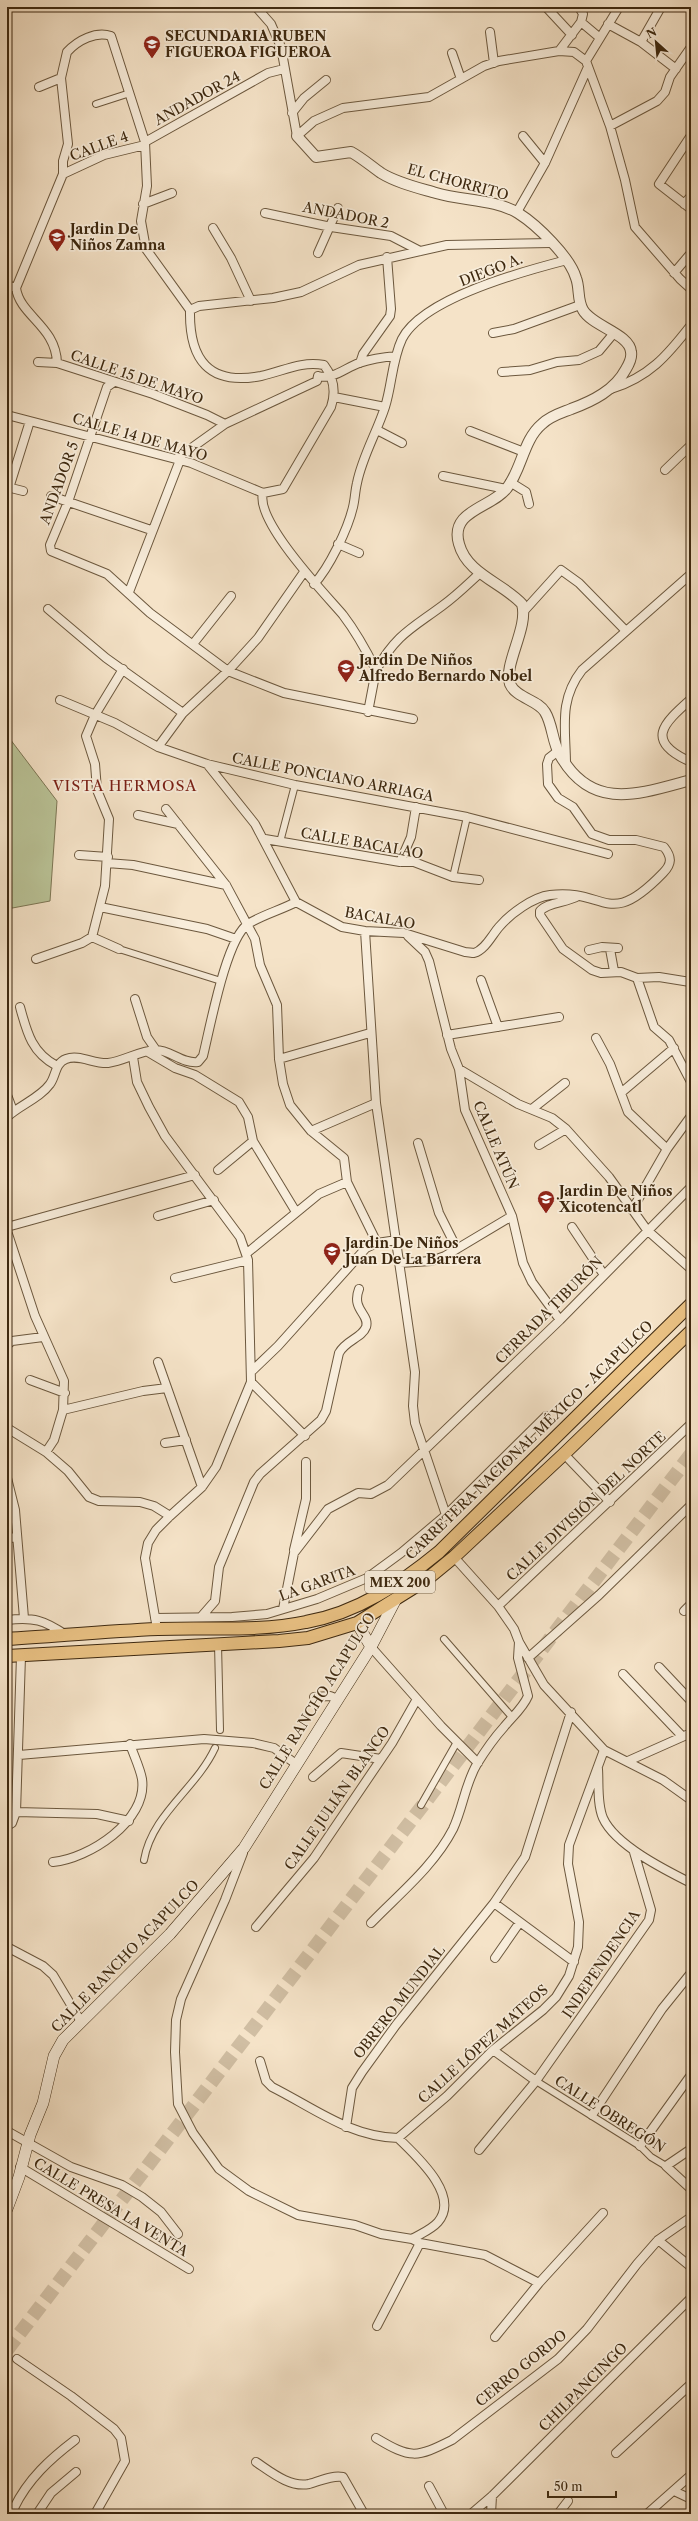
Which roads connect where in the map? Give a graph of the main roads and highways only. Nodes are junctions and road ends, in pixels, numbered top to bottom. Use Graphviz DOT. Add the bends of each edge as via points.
graph roads {
  1 [pos="691,1304"];
  2 [pos="691,1331"];
  3 [pos="395,1601"];
  4 [pos="356,1624"];
  5 [pos="7,1639"];
  6 [pos="371,1647"];
  7 [pos="7,1656"];
  8 [pos="7,2209"];
  1 -- 5 [label="main road, CARRETERA NACIONAL MÉXICO - ACAPULCO / MEX 200" via="438,1552 393,1587 337,1614 280,1626 156,1623 67,1636"];
  2 -- 3 [label="main road, CARRETERA NACIONAL MÉXICO - ACAPULCO / MEX 200" via="454,1557"];
  3 -- 4 [label="main road, CARRETERA NACIONAL MÉXICO - ACAPULCO / MEX 200"];
  3 -- 6 [label="main road, CALLE RANCHO ACAPULCO"];
  4 -- 6 [label="main road"];
  4 -- 7 [label="main road, CARRETERA NACIONAL MÉXICO - ACAPULCO / MEX 200" via="308,1638"];
  6 -- 8 [label="main road, CALLE RANCHO ACAPULCO" via="244,1848 170,1934 80,2020 63,2040 54,2056 43,2103"];
}
